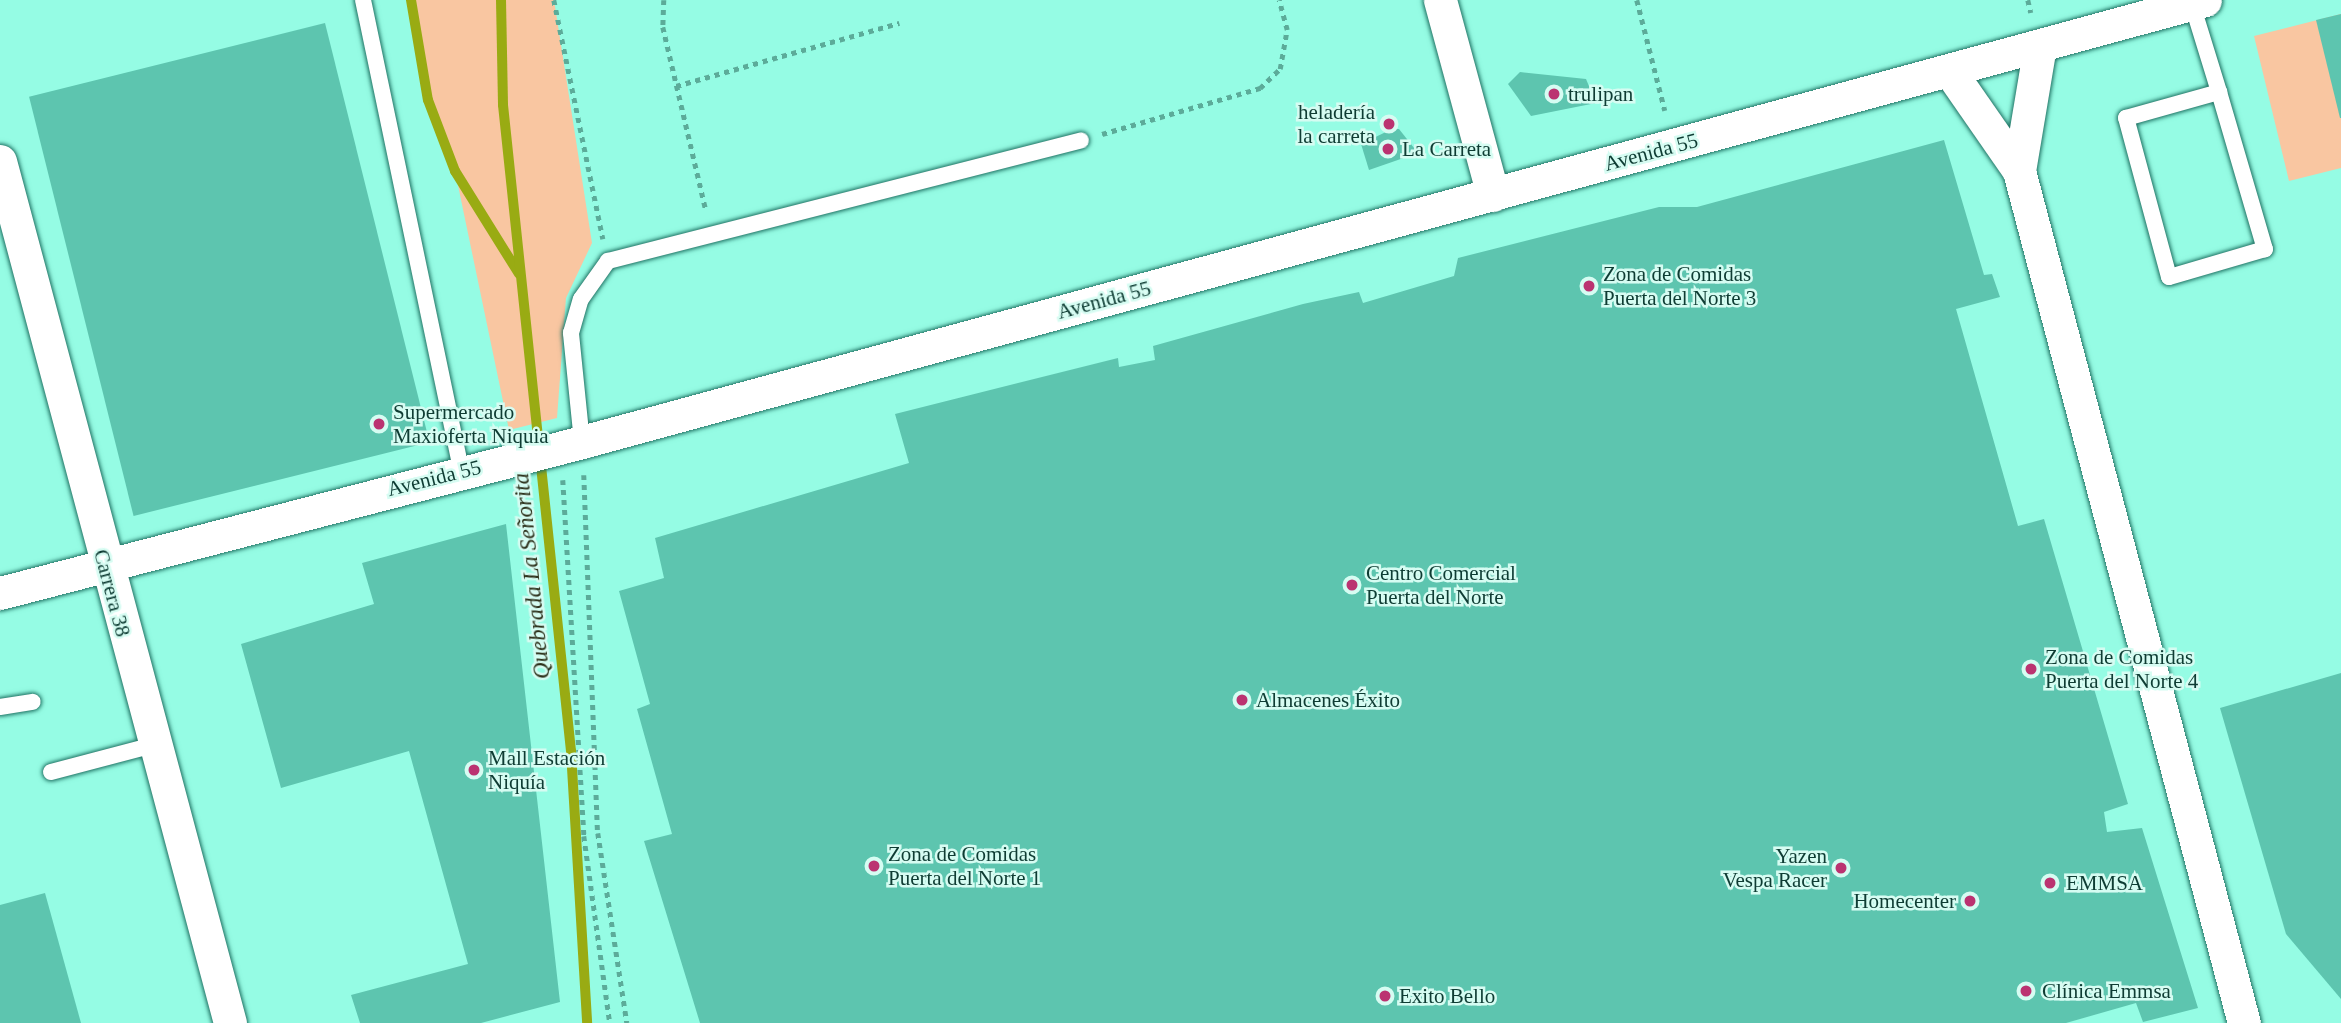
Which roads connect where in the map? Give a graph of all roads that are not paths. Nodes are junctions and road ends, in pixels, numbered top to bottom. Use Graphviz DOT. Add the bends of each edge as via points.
graph roads {
  1 [pos="363,0"];
  2 [pos="1440,0"];
  3 [pos="2199,2"];
  4 [pos="2040,46"];
  5 [pos="1951,73"];
  6 [pos="2219,92"];
  7 [pos="1081,140"];
  8 [pos="0,161"];
  9 [pos="2019,171"];
  10 [pos="1493,195"];
  11 [pos="576,444"];
  12 [pos="474,468"];
  13 [pos="104,564"];
  14 [pos="0,593"];
  15 [pos="33,702"];
  16 [pos="0,707"];
  17 [pos="154,745"];
  18 [pos="51,772"];
  19 [pos="230,1023"];
  20 [pos="2244,1023"];
  1 -- 12 [label="lane"];
  2 -- 10 [label="street"];
  3 -- 4 [label="street, Avenida 55"];
  3 -- 6 [label="lane"];
  4 -- 5 [label="street, Avenida 55"];
  4 -- 9 [label="street"];
  5 -- 9 [label="street"];
  5 -- 10 [label="street, Avenida 55"];
  6 -- 6 [label="lane" via="2264,249 2169,277 2126,118"];
  7 -- 11 [label="lane" via="608,261 581,299 571,333"];
  8 -- 13 [label="street, Carrera 38"];
  9 -- 20 [label="street"];
  10 -- 11 [label="street, Avenida 55"];
  11 -- 12 [label="street, Avenida 55"];
  12 -- 13 [label="street, Avenida 55"];
  13 -- 14 [label="street, Avenida 55"];
  13 -- 17 [label="street, Carrera 38"];
  15 -- 16 [label="lane"];
  17 -- 18 [label="lane"];
  17 -- 19 [label="street, Carrera 38"];
}
